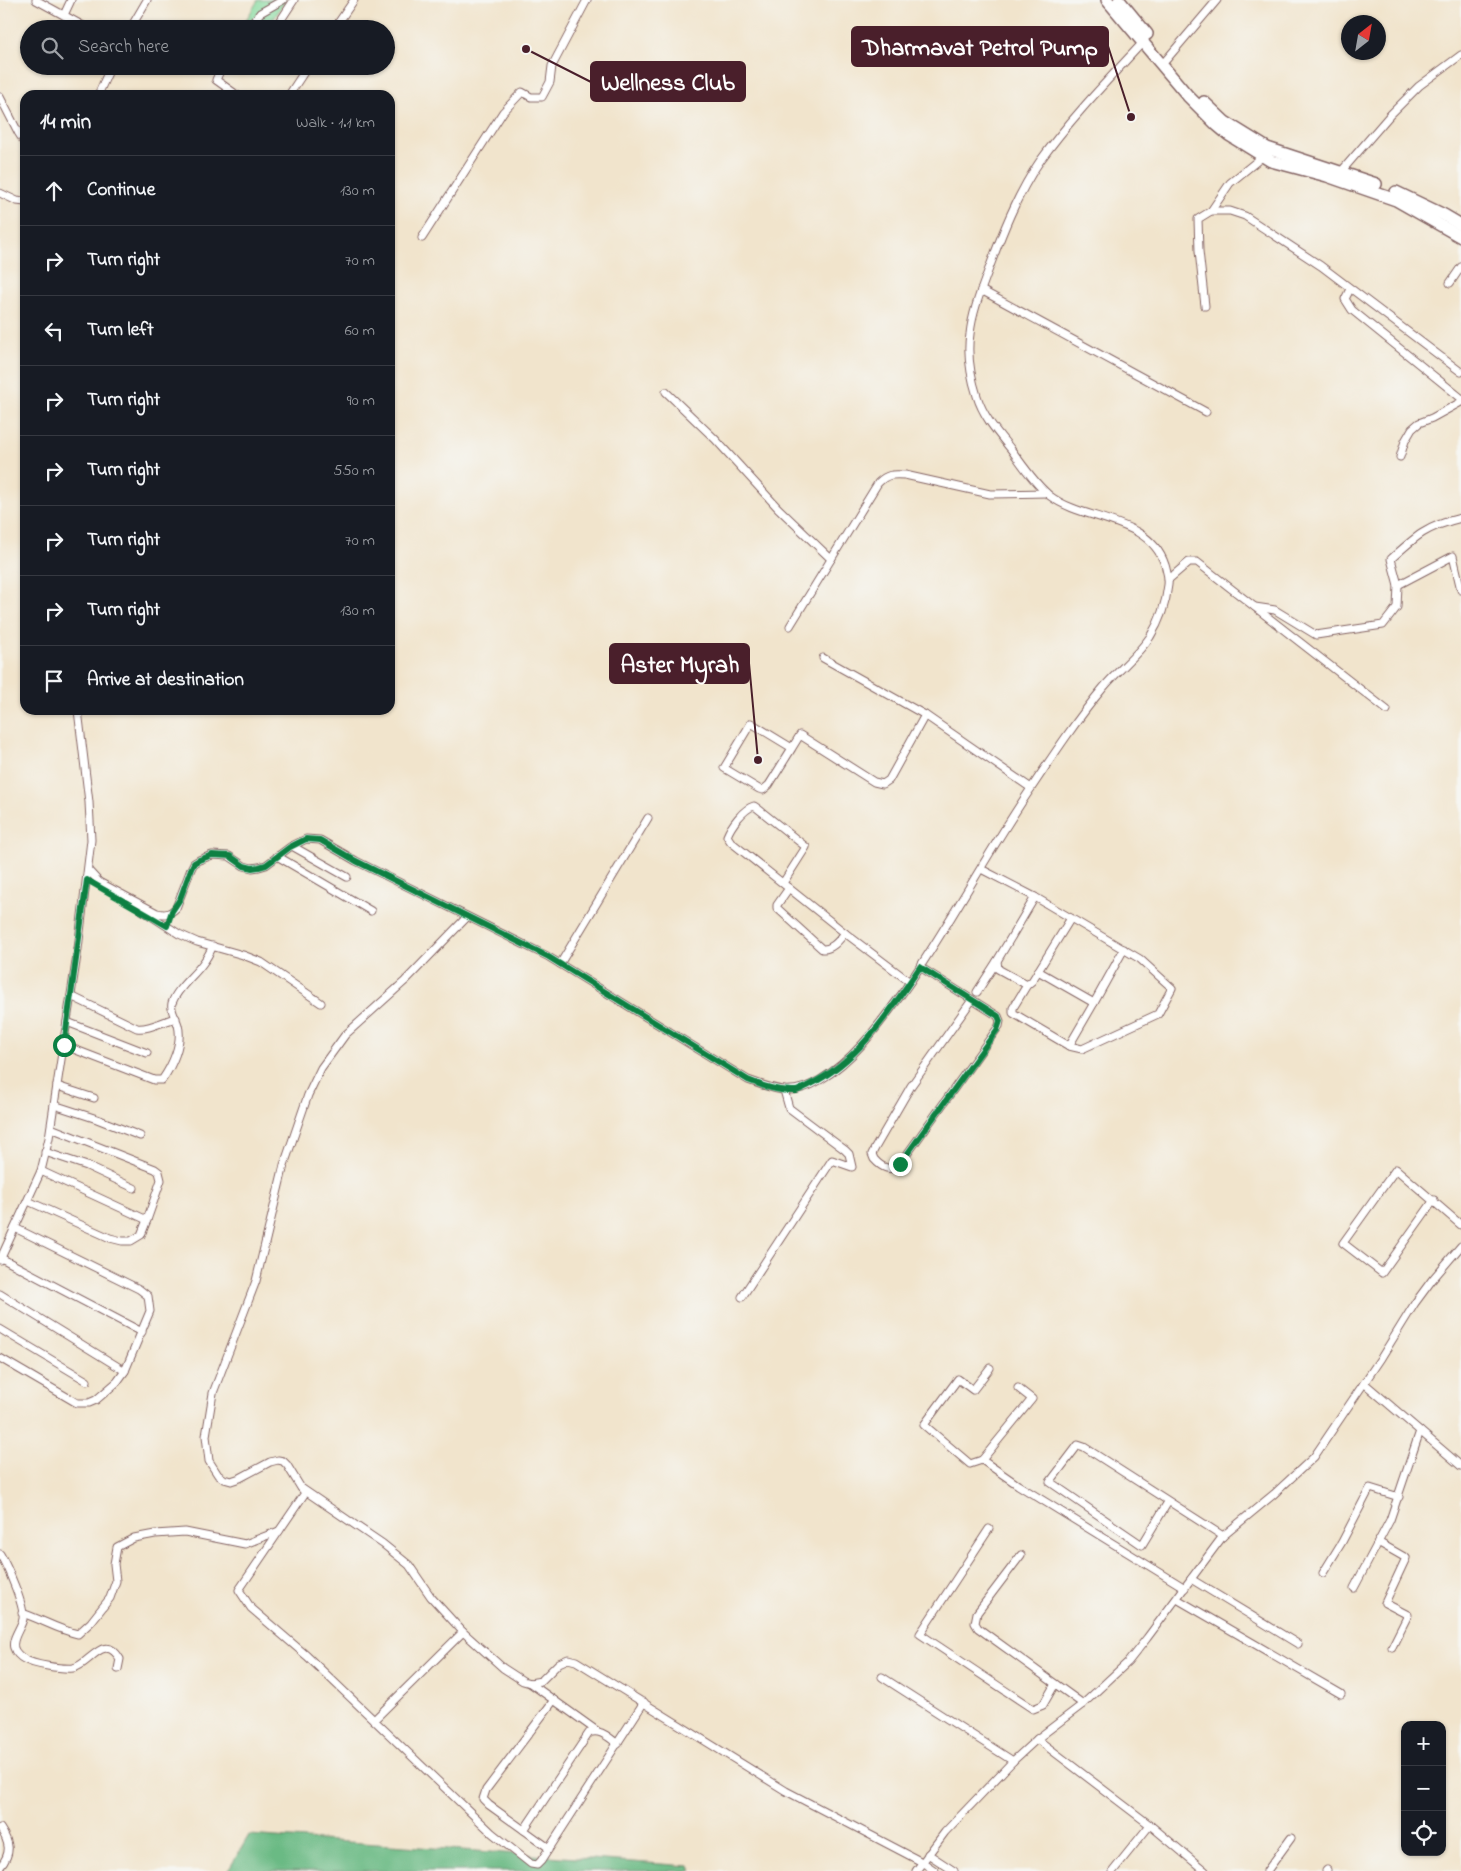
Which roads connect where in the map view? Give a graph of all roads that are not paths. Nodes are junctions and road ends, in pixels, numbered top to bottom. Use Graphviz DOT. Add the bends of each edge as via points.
graph roads {
  1 [pos="36,0"];
  2 [pos="71,0"];
  3 [pos="147,0"];
  4 [pos="283,0"];
  5 [pos="294,0"];
  6 [pos="354,0"];
  7 [pos="587,0"];
  8 [pos="1107,0"];
  9 [pos="1119,0"];
  10 [pos="1217,0"];
  11 [pos="64,15"];
  12 [pos="73,20"];
  13 [pos="135,20"];
  14 [pos="255,20"];
  15 [pos="281,20"];
  16 [pos="340,20"];
  17 [pos="1146,39"];
  18 [pos="1461,55"];
  19 [pos="1166,60"];
  20 [pos="107,75"];
  21 [pos="218,75"];
  22 [pos="302,75"];
  23 [pos="100,90"];
  24 [pos="230,90"];
  25 [pos="292,90"];
  26 [pos="0,97"];
  27 [pos="1228,128"];
  28 [pos="20,135"];
  29 [pos="1264,152"];
  30 [pos="1339,175"];
  31 [pos="0,193"];
  32 [pos="20,201"];
  33 [pos="1211,210"];
  34 [pos="1459,227"];
  35 [pos="422,238"];
  36 [pos="1461,267"];
  37 [pos="1450,283"];
  38 [pos="1350,289"];
  39 [pos="981,290"];
  40 [pos="1205,306"];
  41 [pos="1461,372"];
  42 [pos="666,392"];
  43 [pos="1461,398"];
  44 [pos="1461,402"];
  45 [pos="1206,412"];
  46 [pos="1400,457"];
  47 [pos="1046,493"];
  48 [pos="1461,518"];
  49 [pos="831,559"];
  50 [pos="1169,580"];
  51 [pos="1398,585"];
  52 [pos="1461,590"];
  53 [pos="1252,606"];
  54 [pos="790,626"];
  55 [pos="823,658"];
  56 [pos="1387,710"];
  57 [pos="79,715"];
  58 [pos="925,715"];
  59 [pos="792,748"];
  60 [pos="1031,788"];
  61 [pos="648,818"];
  62 [pos="292,846"];
  63 [pos="277,856"];
  64 [pos="981,869"];
  65 [pos="88,870"];
  66 [pos="347,877"];
  67 [pos="87,880"];
  68 [pos="786,885"];
  69 [pos="1035,897"];
  70 [pos="172,911"];
  71 [pos="371,911"];
  72 [pos="467,917"];
  73 [pos="1071,918"];
  74 [pos="167,926"];
  75 [pos="845,933"];
  76 [pos="213,946"];
  77 [pos="1124,949"];
  78 [pos="997,961"];
  79 [pos="560,964"];
  80 [pos="920,967"];
  81 [pos="1038,971"];
  82 [pos="910,982"];
  83 [pos="1027,985"];
  84 [pos="977,992"];
  85 [pos="71,996"];
  86 [pos="972,1000"];
  87 [pos="1094,1003"];
  88 [pos="321,1004"];
  89 [pos="176,1018"];
  90 [pos="67,1022"];
  91 [pos="64,1045"];
  92 [pos="1069,1046"];
  93 [pos="146,1053"];
  94 [pos="57,1086"];
  95 [pos="784,1090"];
  96 [pos="94,1098"];
  97 [pos="54,1105"];
  98 [pos="51,1128"];
  99 [pos="140,1136"];
  100 [pos="45,1152"];
  101 [pos="41,1171"];
  102 [pos="134,1188"];
  103 [pos="1434,1200"];
  104 [pos="28,1201"];
  105 [pos="147,1220"];
  106 [pos="1461,1225"];
  107 [pos="15,1228"];
  108 [pos="1461,1246"];
  109 [pos="0,1259"];
  110 [pos="0,1294"];
  111 [pos="742,1298"];
  112 [pos="0,1329"];
  113 [pos="142,1332"];
  114 [pos="0,1358"];
  115 [pos="990,1368"];
  116 [pos="125,1371"];
  117 [pos="87,1381"];
  118 [pos="1364,1383"];
  119 [pos="1018,1388"];
  120 [pos="1420,1431"];
  121 [pos="982,1460"];
  122 [pos="1461,1466"];
  123 [pos="301,1488"];
  124 [pos="1399,1497"];
  125 [pos="1168,1502"];
  126 [pos="989,1529"];
  127 [pos="279,1531"];
  128 [pos="1223,1536"];
  129 [pos="1378,1542"];
  130 [pos="0,1554"];
  131 [pos="1022,1555"];
  132 [pos="1323,1573"];
  133 [pos="1192,1579"];
  134 [pos="1185,1588"];
  135 [pos="1354,1588"];
  136 [pos="1177,1599"];
  137 [pos="22,1613"];
  138 [pos="463,1632"];
  139 [pos="1298,1644"];
  140 [pos="1392,1647"];
  141 [pos="118,1669"];
  142 [pos="882,1677"];
  143 [pos="530,1683"];
  144 [pos="1055,1684"];
  145 [pos="1341,1694"];
  146 [pos="554,1700"];
  147 [pos="644,1702"];
  148 [pos="1083,1704"];
  149 [pos="374,1720"];
  150 [pos="596,1730"];
  151 [pos="1037,1739"];
  152 [pos="618,1744"];
  153 [pos="1013,1761"];
  154 [pos="1150,1825"];
  155 [pos="0,1828"];
  156 [pos="524,1830"];
  157 [pos="1291,1838"];
  158 [pos="549,1848"];
  159 [pos="928,1854"];
  160 [pos="922,1862"];
  161 [pos="0,1867"];
  162 [pos="916,1871"];
  163 [pos="935,1871"];
  164 [pos="954,1871"];
  165 [pos="1114,1871"];
  166 [pos="1205,1871"];
  167 [pos="1267,1871"];
  1 -- 11 [label="street"];
  2 -- 11 [label="street"];
  3 -- 13 [label="street"];
  4 -- 14 [label="street"];
  5 -- 15 [label="street"];
  6 -- 16 [label="street"];
  7 -- 35 [label="street" via="552,66 550,82 542,97 531,97 522,92 514,99"];
  8 -- 17 [label="highway"];
  9 -- 17 [label="highway"];
  10 -- 19 [label="street"];
  11 -- 12 [label="street"];
  17 -- 19 [label="highway"];
  17 -- 27 [label="highway" via="1188,96"];
  17 -- 39 [label="street" via="1084,106 1039,164 1004,228"];
  18 -- 30 [label="street" via="1419,86"];
  19 -- 27 [label="highway"];
  20 -- 23 [label="street"];
  21 -- 24 [label="street" via="216,80"];
  22 -- 25 [label="street"];
  26 -- 28 [label="street"];
  27 -- 29 [label="highway"];
  29 -- 30 [label="highway"];
  29 -- 33 [label="street" via="1230,183"];
  30 -- 34 [label="highway" via="1408,198"];
  31 -- 32 [label="street"];
  33 -- 38 [label="street" via="1245,216"];
  33 -- 40 [label="street" via="1198,219"];
  36 -- 37 [label="street"];
  38 -- 41 [label="street"];
  38 -- 43 [label="street" via="1345,300 1352,310"];
  39 -- 45 [label="street"];
  39 -- 47 [label="street" via="969,335 977,397 986,418"];
  42 -- 49 [label="street" via="716,438 778,508"];
  44 -- 46 [label="street" via="1412,429"];
  47 -- 49 [label="street" via="990,494 891,474 878,483"];
  47 -- 50 [label="street" via="1062,504 1109,520 1150,540 1163,559"];
  48 -- 51 [label="street" via="1417,534 1392,559"];
  49 -- 54 [label="street"];
  50 -- 53 [label="street" via="1189,562 1197,562"];
  50 -- 60 [label="street" via="1159,620 1149,639 1106,683"];
  51 -- 52 [label="street" via="1453,556"];
  51 -- 53 [label="street" via="1397,607 1383,625 1316,635 1275,610"];
  53 -- 56 [label="street"];
  55 -- 58 [label="street"];
  57 -- 65 [label="street" via="89,802 91,840"];
  58 -- 59 [label="street" via="889,780 883,784 874,782 800,735"];
  58 -- 60 [label="street"];
  59 -- 59 [label="street" via="751,723 724,768 763,790"];
  60 -- 64 [label="street"];
  61 -- 79 [label="street"];
  62 -- 63 [label="street"];
  62 -- 66 [label="street"];
  62 -- 72 [label="street" via="306,839 320,840"];
  63 -- 70 [label="street" via="266,865 252,868 230,856 212,855 199,860 194,863"];
  63 -- 71 [label="street"];
  64 -- 69 [label="street"];
  64 -- 80 [label="street"];
  65 -- 67 [label="street"];
  65 -- 70 [label="street" via="99,882 157,913"];
  67 -- 74 [label="street"];
  67 -- 85 [label="street"];
  68 -- 68 [label="street" via="727,836 748,808 757,808 806,847"];
  68 -- 75 [label="street"];
  68 -- 75 [label="street" via="777,908 822,949 830,948"];
  69 -- 73 [label="street"];
  69 -- 78 [label="street"];
  70 -- 74 [label="street"];
  72 -- 79 [label="street"];
  72 -- 123 [label="street" via="405,981 345,1034 321,1068 308,1095 287,1157 256,1282 213,1393 206,1436 209,1461 218,1475 231,1481 278,1460 287,1465"];
  73 -- 77 [label="street"];
  73 -- 81 [label="street"];
  74 -- 76 [label="street" via="179,934"];
  75 -- 82 [label="street"];
  76 -- 88 [label="street" via="261,962"];
  76 -- 89 [label="street" via="172,1003"];
  77 -- 87 [label="street"];
  77 -- 92 [label="street" via="1172,988 1158,1014 1082,1048"];
  78 -- 83 [label="street" via="998,969"];
  78 -- 84 [label="street"];
  79 -- 95 [label="street" via="748,1080"];
  80 -- 82 [label="street"];
  80 -- 86 [label="street"];
  81 -- 83 [label="street"];
  81 -- 87 [label="street"];
  82 -- 95 [label="street" via="852,1054 821,1079 797,1091"];
  83 -- 92 [label="street" via="1013,1013"];
  85 -- 89 [label="street" via="137,1028 144,1029"];
  85 -- 90 [label="street"];
  86 -- 86 [label="street" via="911,1086 874,1148 874,1159 888,1169 900,1164 997,1030 998,1016"];
  87 -- 92 [label="street"];
  89 -- 91 [label="street" via="179,1044 169,1069 159,1081"];
  90 -- 91 [label="street"];
  90 -- 93 [label="street"];
  91 -- 94 [label="street"];
  94 -- 96 [label="street"];
  94 -- 97 [label="street"];
  95 -- 111 [label="street" via="789,1108 845,1150 852,1167 832,1160"];
  97 -- 98 [label="street"];
  97 -- 99 [label="street"];
  98 -- 100 [label="street"];
  98 -- 105 [label="street" via="155,1168 161,1180"];
  100 -- 101 [label="street"];
  100 -- 102 [label="street" via="87,1166"];
  101 -- 104 [label="street"];
  101 -- 105 [label="street"];
  103 -- 103 [label="street" via="1396,1169 1343,1243 1382,1273"];
  103 -- 106 [label="street"];
  104 -- 105 [label="street" via="122,1241 131,1241 141,1235"];
  104 -- 107 [label="street"];
  107 -- 109 [label="street"];
  107 -- 113 [label="street" via="144,1293 150,1303 150,1311"];
  108 -- 118 [label="street" via="1415,1303"];
  109 -- 113 [label="street"];
  110 -- 116 [label="street"];
  112 -- 117 [label="street"];
  113 -- 116 [label="street"];
  114 -- 116 [label="street" via="77,1403 96,1400"];
  115 -- 121 [label="street" via="973,1390 958,1378 924,1424 970,1464"];
  118 -- 120 [label="street"];
  118 -- 128 [label="street" via="1310,1462"];
  119 -- 121 [label="street" via="1032,1399"];
  120 -- 122 [label="street"];
  120 -- 124 [label="street"];
  121 -- 134 [label="street"];
  123 -- 127 [label="street" via="305,1493"];
  123 -- 138 [label="street" via="399,1557"];
  124 -- 129 [label="street"];
  124 -- 132 [label="street" via="1370,1488"];
  125 -- 125 [label="street" via="1078,1445 1050,1482 1142,1545"];
  125 -- 128 [label="street"];
  126 -- 144 [label="street" via="920,1634 1033,1710 1043,1705"];
  127 -- 137 [label="street" via="245,1544 185,1532 134,1538 118,1547 114,1564 116,1581 110,1598 78,1634"];
  127 -- 149 [label="street" via="239,1590 251,1608"];
  128 -- 133 [label="street"];
  129 -- 135 [label="street"];
  129 -- 140 [label="street" via="1406,1558 1385,1603 1408,1615"];
  130 -- 137 [label="street"];
  131 -- 144 [label="street" via="977,1612 975,1623"];
  133 -- 134 [label="street"];
  133 -- 139 [label="street"];
  134 -- 136 [label="street"];
  136 -- 145 [label="street"];
  136 -- 148 [label="street" via="1128,1662"];
  137 -- 141 [label="street" via="20,1629 13,1642 14,1650 23,1659 73,1668 97,1651 108,1649 118,1655"];
  138 -- 143 [label="street" via="513,1675"];
  138 -- 149 [label="street"];
  142 -- 153 [label="street"];
  143 -- 146 [label="street"];
  143 -- 147 [label="street" via="541,1681 564,1660 572,1660"];
  144 -- 148 [label="street"];
  146 -- 150 [label="street"];
  146 -- 156 [label="street" via="483,1794 489,1805"];
  147 -- 152 [label="street"];
  147 -- 160 [label="street" via="786,1790"];
  148 -- 151 [label="street"];
  149 -- 158 [label="street" via="492,1833 526,1861 537,1866"];
  150 -- 152 [label="street"];
  150 -- 156 [label="street" via="589,1733"];
  151 -- 153 [label="street"];
  151 -- 154 [label="street"];
  152 -- 158 [label="street"];
  153 -- 159 [label="street"];
  154 -- 165 [label="street"];
  154 -- 166 [label="street"];
  155 -- 161 [label="street" via="9,1848 9,1854"];
  156 -- 158 [label="street"];
  157 -- 167 [label="street"];
  159 -- 160 [label="street"];
  159 -- 164 [label="street"];
  160 -- 162 [label="street"];
  160 -- 163 [label="street"];
}
